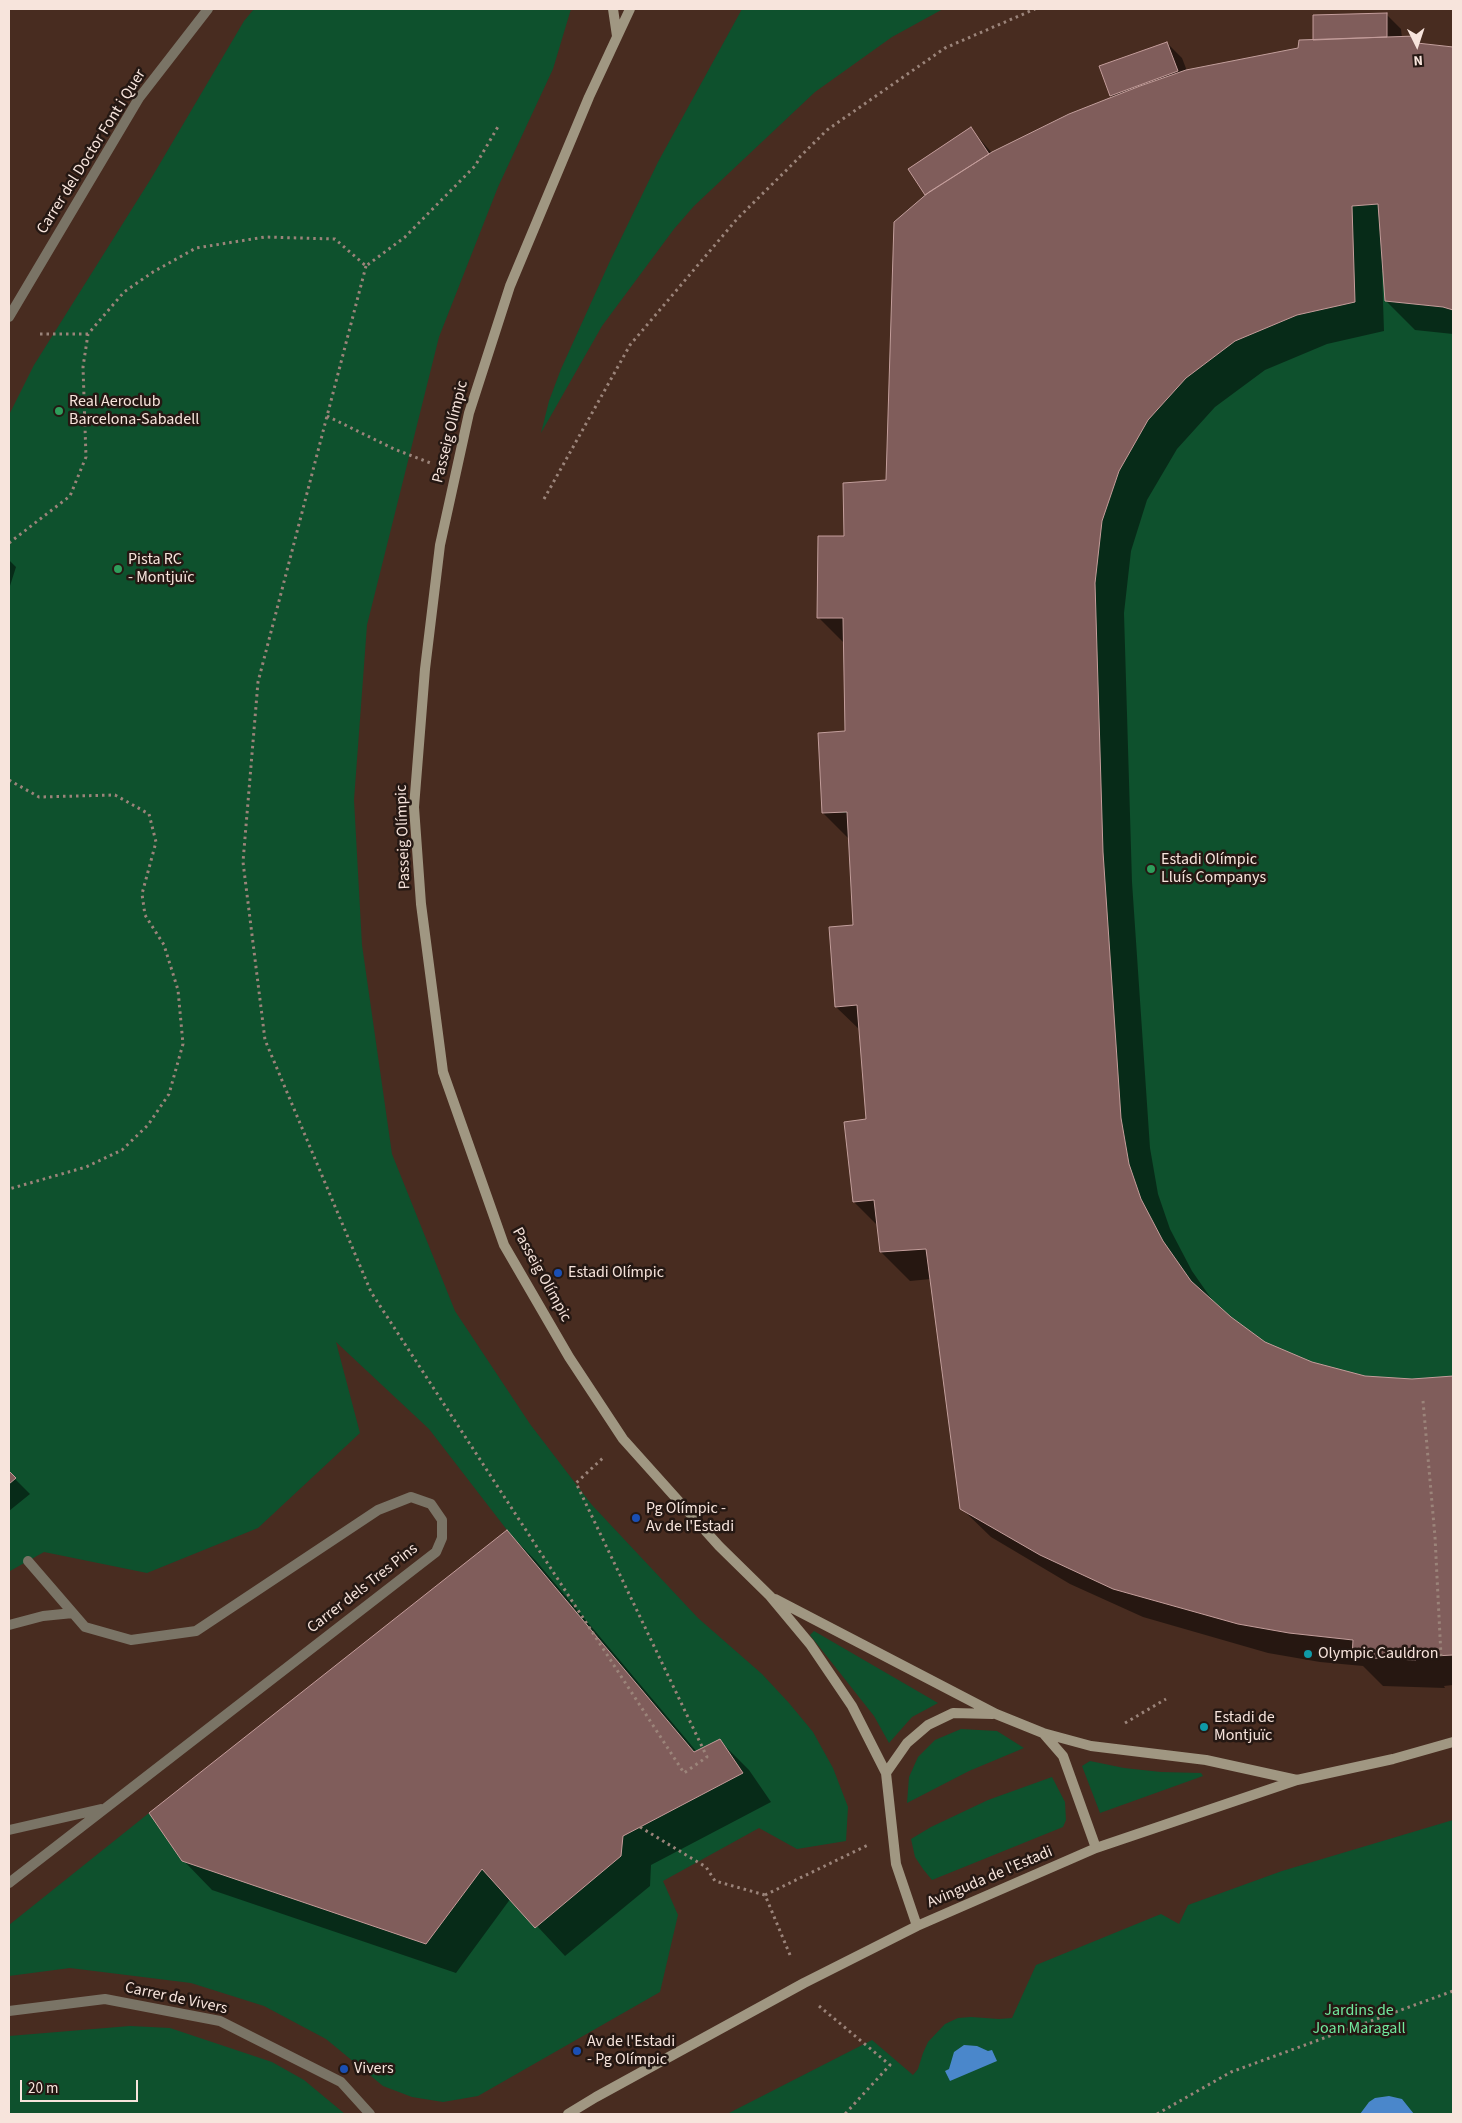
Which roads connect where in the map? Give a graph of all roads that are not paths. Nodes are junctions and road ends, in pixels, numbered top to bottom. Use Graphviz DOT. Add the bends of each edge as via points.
graph roads {
  1 [pos="208,9"];
  2 [pos="613,9"];
  3 [pos="630,9"];
  4 [pos="617,37"];
  5 [pos="9,317"];
  6 [pos="28,1561"];
  7 [pos="770,1596"];
  8 [pos="72,1613"];
  9 [pos="9,1625"];
  10 [pos="996,1714"];
  11 [pos="1043,1733"];
  12 [pos="1453,1742"];
  13 [pos="886,1773"];
  14 [pos="1297,1780"];
  15 [pos="104,1808"];
  16 [pos="9,1830"];
  17 [pos="1096,1848"];
  18 [pos="9,1883"];
  19 [pos="917,1926"];
  20 [pos="9,2010"];
  21 [pos="370,2114"];
  22 [pos="568,2114"];
  1 -- 5 [label="street, Carrer del Doctor Font i Quer" via="139,98"];
  2 -- 4 [label="street"];
  3 -- 4 [label="street, Passeig Olímpic"];
  4 -- 7 [label="street, Passeig Olímpic" via="510,286 469,413 440,545 425,669 414,807 421,904 443,1072 504,1244 569,1357 623,1439 719,1546"];
  6 -- 8 [label="street, Carrer dels Tres Pins"];
  7 -- 10 [label="street"];
  7 -- 13 [label="street" via="810,1644 852,1706"];
  8 -- 9 [label="street"];
  8 -- 15 [label="street, Carrer dels Tres Pins" via="85,1626 131,1640 196,1630 378,1510 411,1497 432,1504 442,1520 442,1538 436,1552"];
  10 -- 11 [label="street"];
  10 -- 13 [label="street" via="952,1713 928,1725 907,1744"];
  11 -- 14 [label="street" via="1091,1746 1206,1760"];
  11 -- 17 [label="street" via="1063,1756"];
  12 -- 14 [label="street, Avinguda de l'Estadi"];
  13 -- 19 [label="street" via="896,1864"];
  14 -- 17 [label="street, Avinguda de l'Estadi"];
  15 -- 16 [label="street"];
  15 -- 18 [label="street, Carrer dels Tres Pins"];
  17 -- 19 [label="street, Avinguda de l'Estadi"];
  19 -- 22 [label="street, Avinguda de l'Estadi" via="804,1983"];
  20 -- 21 [label="street, Carrer de Vivers" via="105,2000 220,2021 340,2082"];
}
